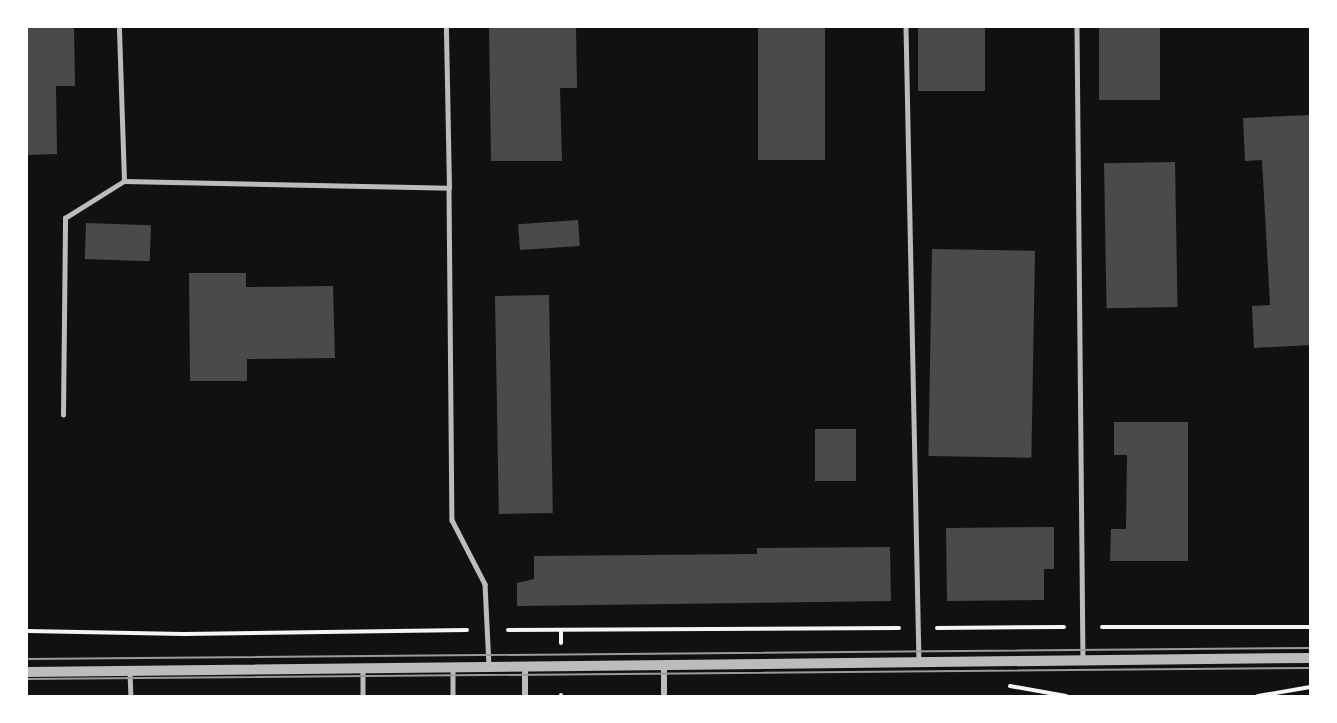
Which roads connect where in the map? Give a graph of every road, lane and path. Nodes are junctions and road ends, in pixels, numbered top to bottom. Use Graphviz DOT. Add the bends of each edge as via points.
graph roads {
  1 [pos="119,27"];
  2 [pos="446,27"];
  3 [pos="906,27"];
  4 [pos="1077,27"];
  5 [pos="124,181"];
  6 [pos="449,188"];
  7 [pos="63,415"];
  8 [pos="1084,627"];
  9 [pos="1310,627"];
  10 [pos="918,628"];
  11 [pos="487,630"];
  12 [pos="561,630"];
  13 [pos="27,631"];
  14 [pos="561,643"];
  15 [pos="1310,658"];
  16 [pos="1083,662"];
  17 [pos="918,664"];
  18 [pos="664,666"];
  19 [pos="525,667"];
  20 [pos="489,668"];
  21 [pos="363,669"];
  22 [pos="453,669"];
  23 [pos="130,671"];
  24 [pos="27,672"];
  25 [pos="1310,687"];
  26 [pos="131,696"];
  27 [pos="363,696"];
  28 [pos="453,696"];
  29 [pos="525,696"];
  30 [pos="664,696"];
  31 [pos="1258,696"];
  1 -- 5 [label="lane"];
  2 -- 6 [label="lane"];
  3 -- 10 [label="lane"];
  4 -- 8 [label="lane"];
  5 -- 6 [label="lane"];
  5 -- 7 [label="lane" via="65,218"];
  6 -- 11 [label="lane" via="452,520 485,585"];
  8 -- 9 [label="path"];
  8 -- 10 [label="path"];
  8 -- 16 [label="lane"];
  10 -- 12 [label="path"];
  10 -- 17 [label="lane"];
  11 -- 12 [label="path"];
  11 -- 13 [label="path" via="184,634"];
  11 -- 20 [label="lane"];
  12 -- 14 [label="path"];
  15 -- 16 [label="street"];
  16 -- 17 [label="street"];
  17 -- 18 [label="street"];
  18 -- 19 [label="street"];
  18 -- 30 [label="street"];
  19 -- 20 [label="street"];
  19 -- 29 [label="street"];
  20 -- 22 [label="street"];
  21 -- 22 [label="street"];
  21 -- 23 [label="street"];
  21 -- 27 [label="lane"];
  22 -- 28 [label="lane"];
  23 -- 24 [label="street"];
  23 -- 26 [label="lane"];
  25 -- 31 [label="path"];
}
